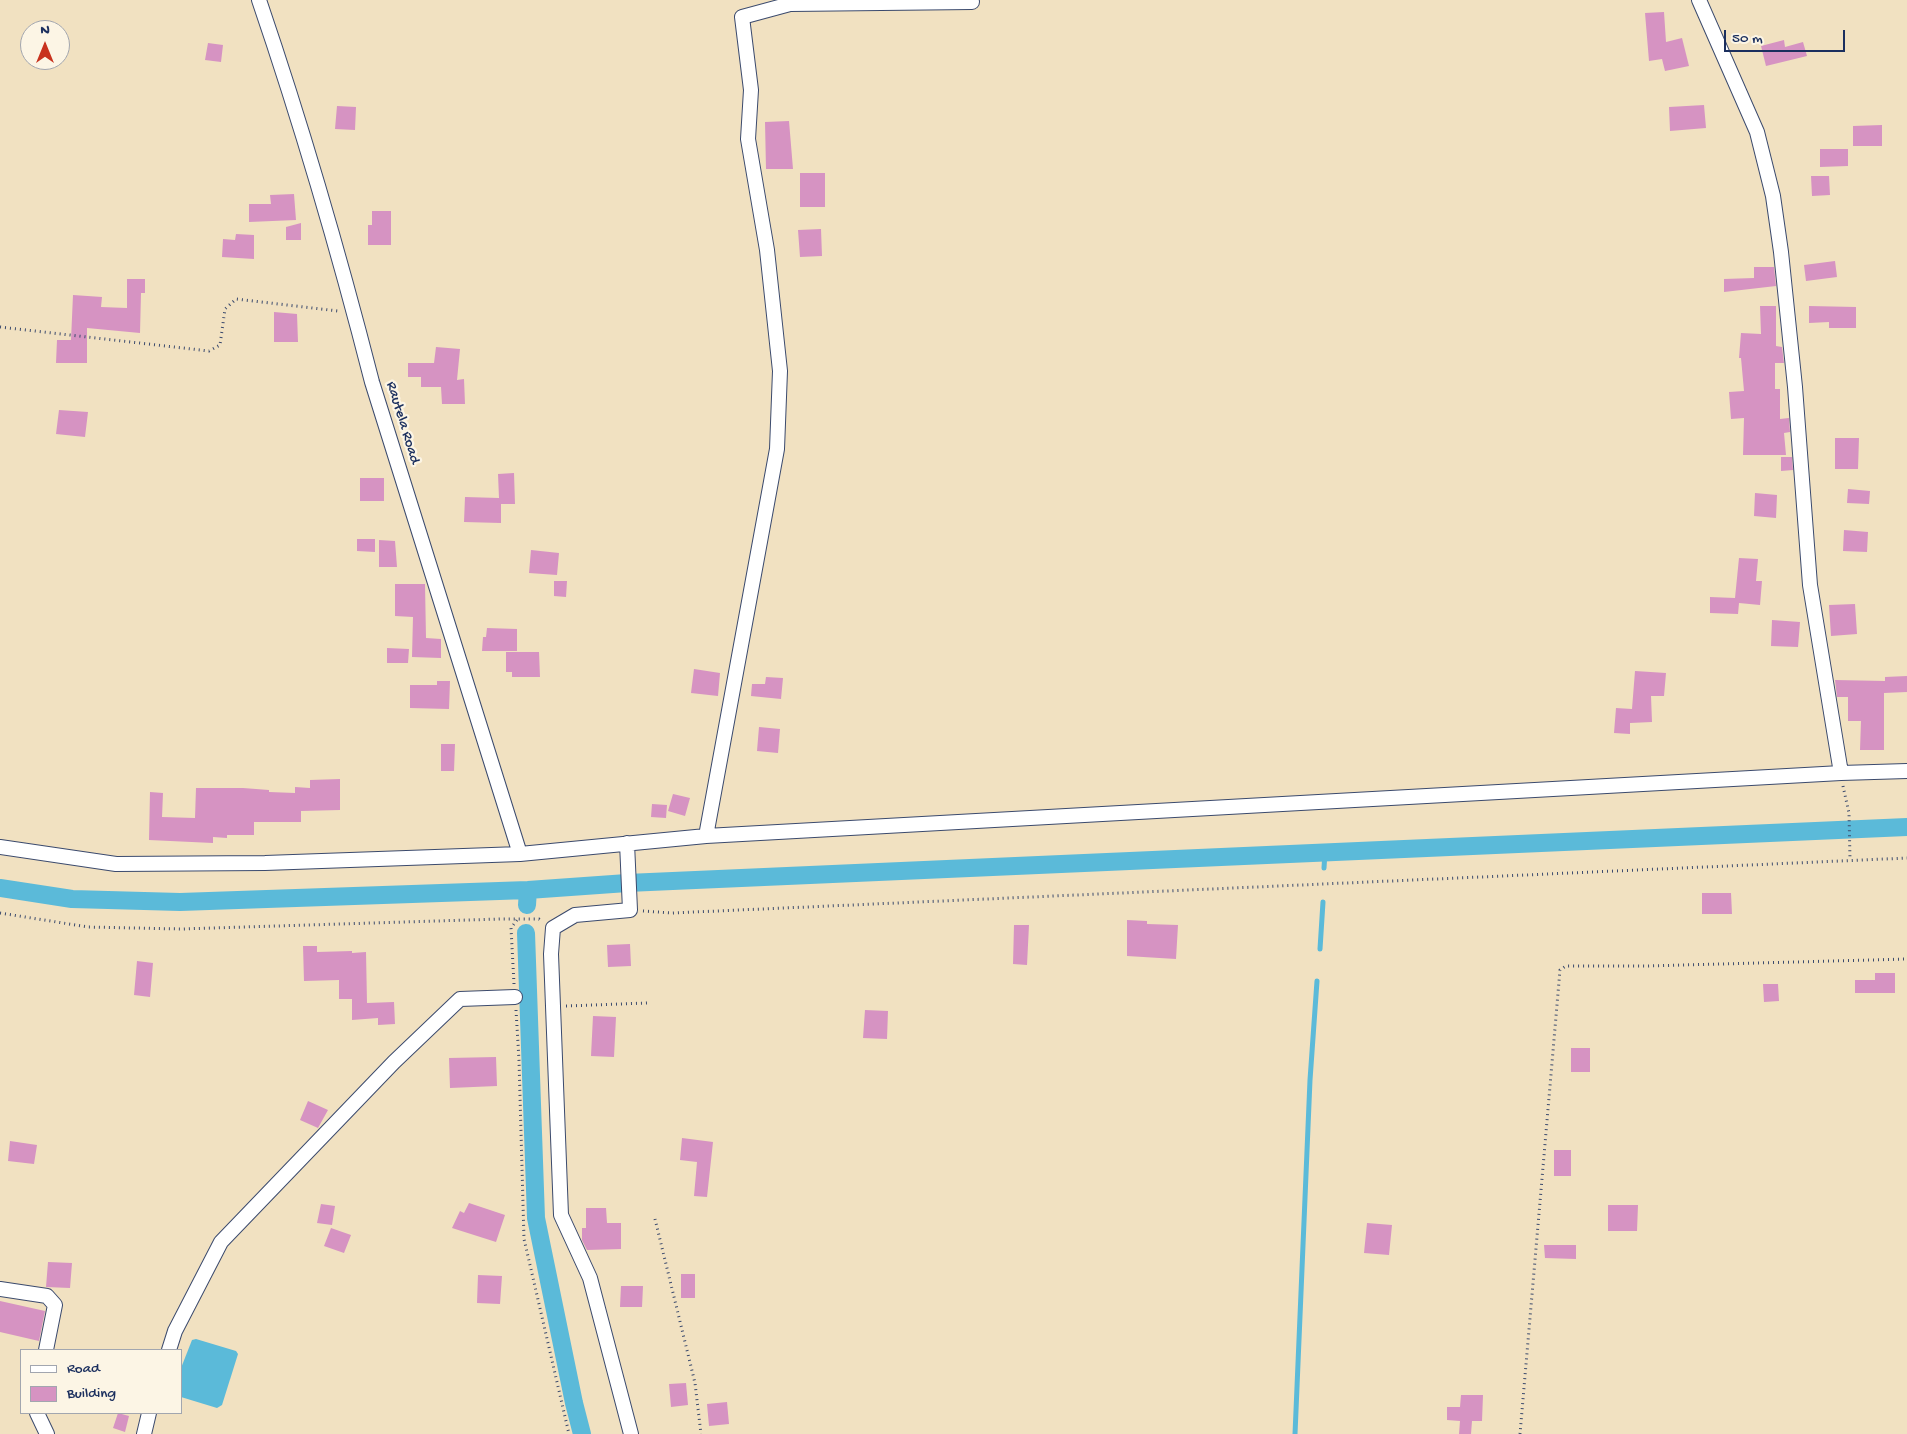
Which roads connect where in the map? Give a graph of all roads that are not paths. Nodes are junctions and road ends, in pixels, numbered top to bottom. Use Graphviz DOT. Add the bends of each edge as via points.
graph roads {
  1 [pos="259,0"];
  2 [pos="1700,0"];
  3 [pos="972,2"];
  4 [pos="1907,771"];
  5 [pos="1841,773"];
  6 [pos="706,836"];
  7 [pos="0,846"];
  8 [pos="628,849"];
  9 [pos="520,854"];
  10 [pos="515,996"];
  11 [pos="0,1288"];
  12 [pos="46,1349"];
  13 [pos="168,1349"];
  14 [pos="37,1414"];
  15 [pos="149,1414"];
  16 [pos="47,1434"];
  17 [pos="144,1434"];
  18 [pos="631,1434"];
  1 -- 9 [label="street, Rautela Road" via="354,310 372,382"];
  2 -- 5 [label="street" via="1757,132 1773,196 1795,388 1810,585"];
  3 -- 6 [label="street" via="790,4 742,17 751,90 748,139 767,250 780,371 777,449"];
  4 -- 5 [label="street"];
  5 -- 6 [label="street"];
  6 -- 8 [label="street"];
  7 -- 9 [label="street" via="116,864 264,864"];
  8 -- 9 [label="street"];
  8 -- 18 [label="street" via="630,906 575,915 553,928 551,954 561,1215 590,1278"];
  10 -- 13 [label="street" via="460,999 388,1069 221,1242"];
  11 -- 12 [label="street" via="47,1296 55,1305"];
  14 -- 16 [label="street"];
  15 -- 17 [label="street"];
}
